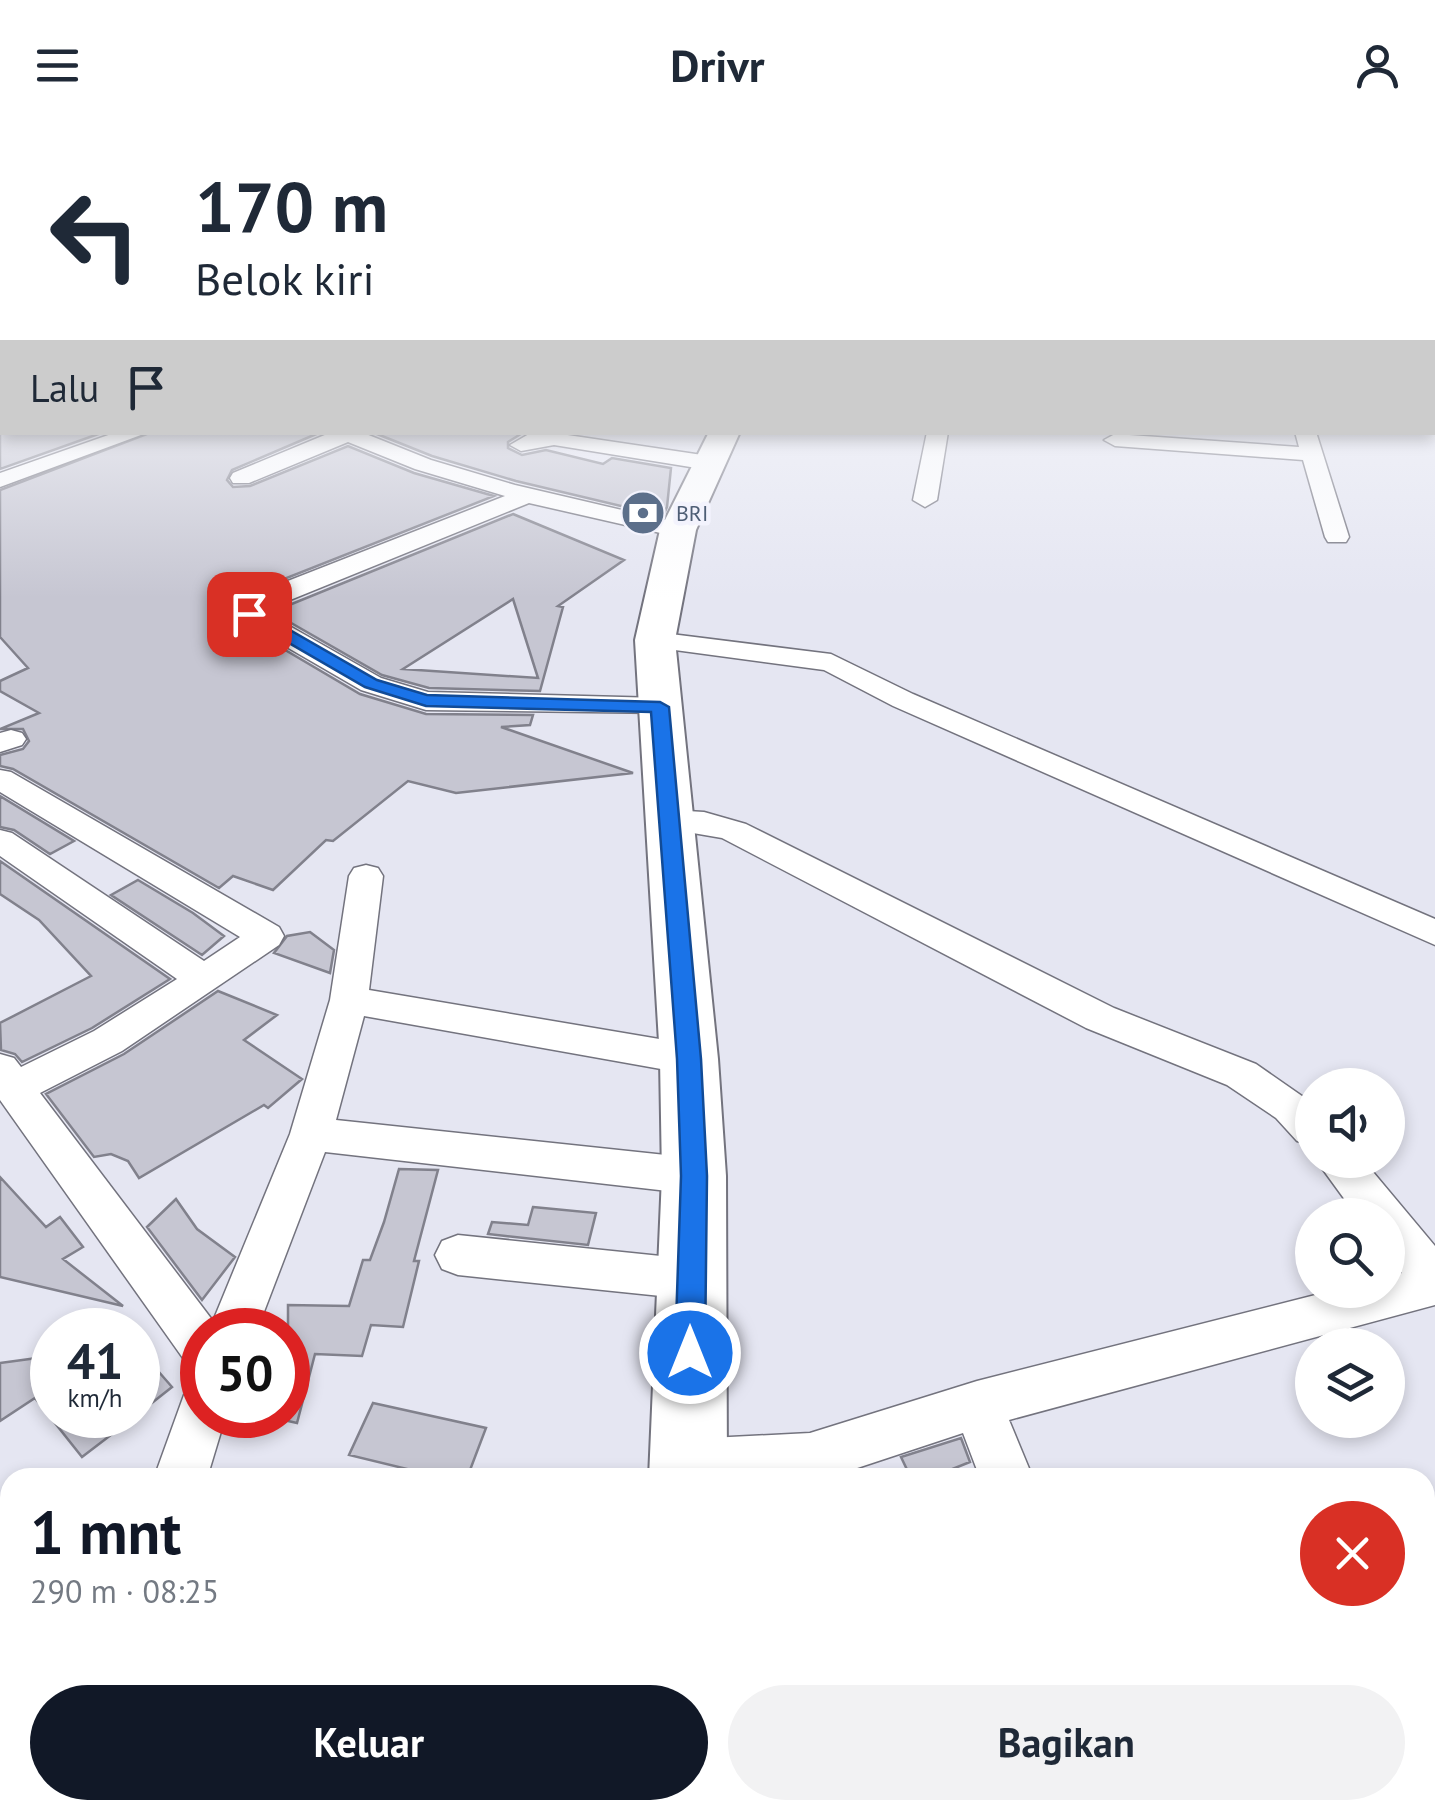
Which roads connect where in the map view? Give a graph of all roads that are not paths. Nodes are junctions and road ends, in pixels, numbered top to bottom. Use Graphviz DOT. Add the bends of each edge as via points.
graph roads {
  1 [pos="116,440"];
  2 [pos="331,440"];
  3 [pos="361,440"];
  4 [pos="534,440"];
  5 [pos="551,440"];
  6 [pos="937,440"];
  7 [pos="1114,440"];
  8 [pos="1308,443"];
  9 [pos="521,446"];
  10 [pos="717,448"];
  11 [pos="242,478"];
  12 [pos="0,480"];
  13 [pos="531,494"];
  14 [pos="925,500"];
  15 [pos="678,530"];
  16 [pos="1337,538"];
  17 [pos="655,640"];
  18 [pos="660,707"];
  19 [pos="0,779"];
  20 [pos="670,820"];
  21 [pos="0,840"];
  22 [pos="366,876"];
  23 [pos="1435,933"];
  24 [pos="204,978"];
  25 [pos="349,1000"];
  26 [pos="689,1059"];
  27 [pos="7,1078"];
  28 [pos="1295,1108"];
  29 [pos="310,1134"];
  30 [pos="694,1176"];
  31 [pos="1352,1178"];
  32 [pos="1368,1198"];
  33 [pos="1405,1243"];
  34 [pos="458,1255"];
  35 [pos="690,1279"];
  36 [pos="1435,1283"];
  37 [pos="242,1308"];
  38 [pos="180,1315"];
  39 [pos="977,1404"];
  40 [pos="193,1438"];
  41 [pos="183,1468"];
  42 [pos="689,1468"];
  43 [pos="813,1468"];
  44 [pos="1003,1468"];
  1 -- 12 [label="street"];
  2 -- 11 [label="street"];
  3 -- 13 [label="street"];
  4 -- 9 [label="street"];
  5 -- 10 [label="street"];
  6 -- 14 [label="street"];
  7 -- 8 [label="street"];
  8 -- 16 [label="street"];
  10 -- 15 [label="main road"];
  13 -- 15 [label="street"];
  13 -- 18 [label="street" via="262,600 249,614 371,684 426,701"];
  15 -- 17 [label="main road"];
  17 -- 18 [label="main road"];
  17 -- 23 [label="street" via="832,662 904,700"];
  18 -- 20 [label="main road"];
  19 -- 24 [label="street" via="266,936"];
  20 -- 26 [label="main road"];
  20 -- 28 [label="street" via="734,831 1102,1019 1244,1073"];
  21 -- 24 [label="street"];
  22 -- 25 [label="street"];
  24 -- 27 [label="street" via="108,1040"];
  25 -- 26 [label="street"];
  25 -- 29 [label="street"];
  26 -- 30 [label="main road"];
  27 -- 38 [label="street"];
  29 -- 30 [label="street"];
  29 -- 37 [label="street"];
  30 -- 35 [label="main road"];
  31 -- 32 [label="street"];
  33 -- 36 [label="street"];
  34 -- 35 [label="street"];
  35 -- 42 [label="main road"];
  36 -- 39 [label="street"];
  39 -- 43 [label="street"];
  39 -- 44 [label="street"];
  40 -- 41 [label="street"];
}
